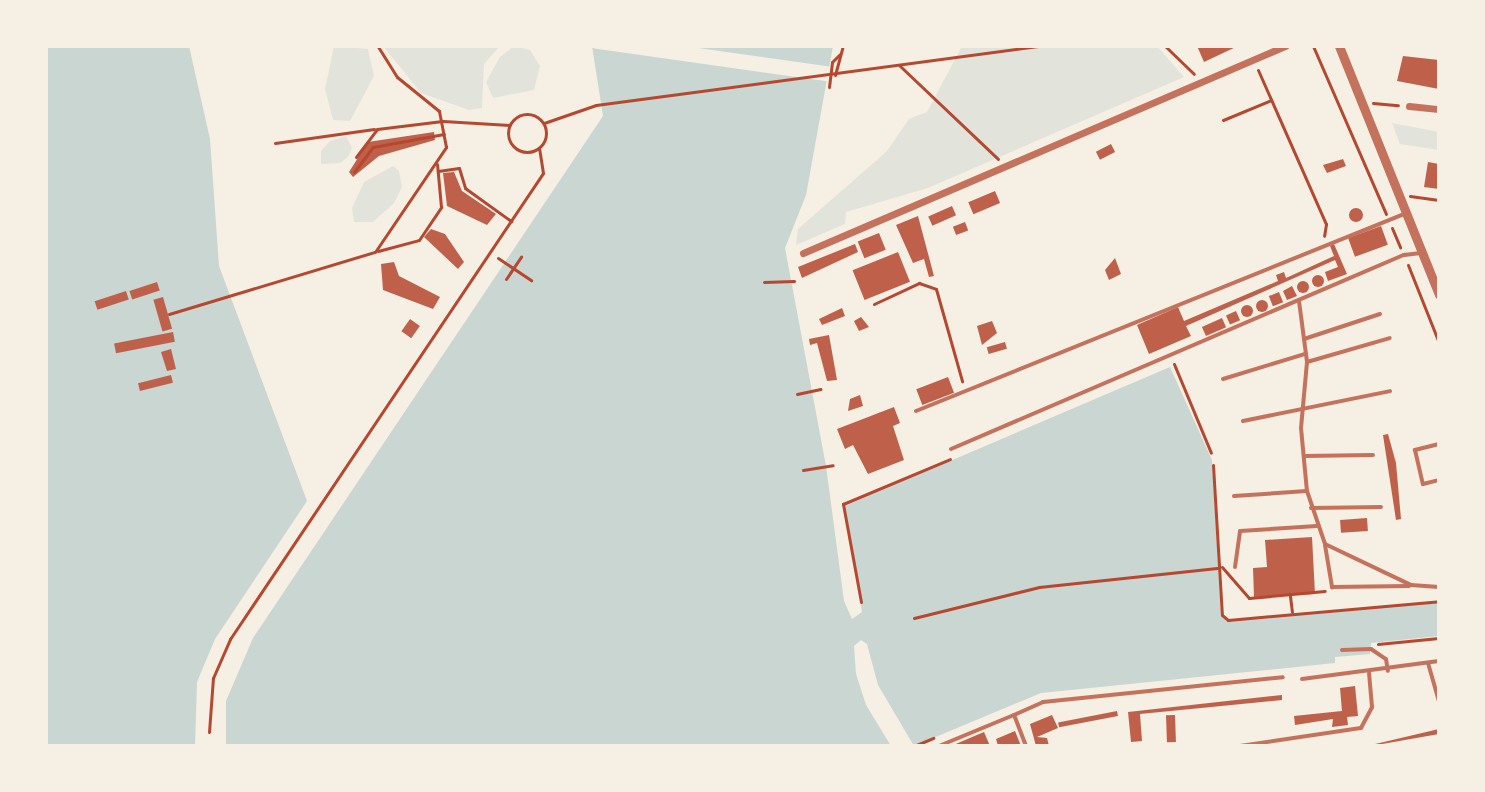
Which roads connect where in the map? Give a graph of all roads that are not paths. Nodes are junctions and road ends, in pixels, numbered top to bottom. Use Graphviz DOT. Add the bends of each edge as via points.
graph roads {
  1 [pos="1285,46"];
  2 [pos="1339,46"];
  3 [pos="1409,106"];
  4 [pos="1439,109"];
  5 [pos="1406,214"];
  6 [pos="803,253"];
  7 [pos="1421,253"];
  8 [pos="1439,295"];
  9 [pos="1299,301"];
  10 [pos="1380,314"];
  11 [pos="1390,338"];
  12 [pos="1304,339"];
  13 [pos="1306,354"];
  14 [pos="1307,362"];
  15 [pos="1223,379"];
  16 [pos="1390,391"];
  17 [pos="916,411"];
  18 [pos="1302,411"];
  19 [pos="1243,421"];
  20 [pos="1439,444"];
  21 [pos="951,449"];
  22 [pos="1373,455"];
  23 [pos="1304,456"];
  24 [pos="1439,480"];
  25 [pos="1307,491"];
  26 [pos="1234,496"];
  27 [pos="1381,507"];
  28 [pos="1311,508"];
  29 [pos="1317,526"];
  30 [pos="1325,544"];
  31 [pos="1235,567"];
  32 [pos="1411,585"];
  33 [pos="1439,587"];
  34 [pos="1342,650"];
  35 [pos="1439,661"];
  36 [pos="1428,663"];
  37 [pos="1388,671"];
  38 [pos="1369,673"];
  39 [pos="1283,677"];
  40 [pos="1302,679"];
  41 [pos="1439,701"];
  42 [pos="1014,715"];
  43 [pos="939,746"];
  44 [pos="1026,746"];
  45 [pos="1240,746"];
  1 -- 6 [label="street"];
  2 -- 5 [label="street"];
  3 -- 4 [label="street"];
  5 -- 7 [label="street"];
  5 -- 17 [label="lane" via="1387,217"];
  7 -- 8 [label="street"];
  7 -- 9 [label="lane" via="1404,255"];
  9 -- 12 [label="lane"];
  9 -- 21 [label="lane"];
  10 -- 12 [label="lane"];
  11 -- 14 [label="lane"];
  12 -- 13 [label="lane"];
  13 -- 14 [label="lane"];
  13 -- 15 [label="lane"];
  14 -- 18 [label="lane"];
  16 -- 18 [label="lane"];
  18 -- 19 [label="lane"];
  18 -- 23 [label="lane"];
  20 -- 24 [label="lane" via="1415,450 1423,484"];
  22 -- 23 [label="lane"];
  23 -- 25 [label="lane"];
  25 -- 26 [label="lane"];
  25 -- 28 [label="lane"];
  27 -- 28 [label="lane"];
  28 -- 29 [label="lane"];
  29 -- 30 [label="lane"];
  29 -- 31 [label="lane" via="1240,531"];
  30 -- 32 [label="lane"];
  30 -- 32 [label="lane" via="1332,586"];
  32 -- 33 [label="lane"];
  34 -- 37 [label="lane" via="1371,649 1386,659"];
  35 -- 36 [label="lane"];
  36 -- 37 [label="lane"];
  36 -- 41 [label="lane"];
  37 -- 38 [label="lane"];
  38 -- 40 [label="lane"];
  38 -- 45 [label="lane" via="1372,707 1361,728"];
  39 -- 42 [label="lane" via="1043,702"];
  42 -- 43 [label="lane"];
  42 -- 44 [label="lane"];
}
